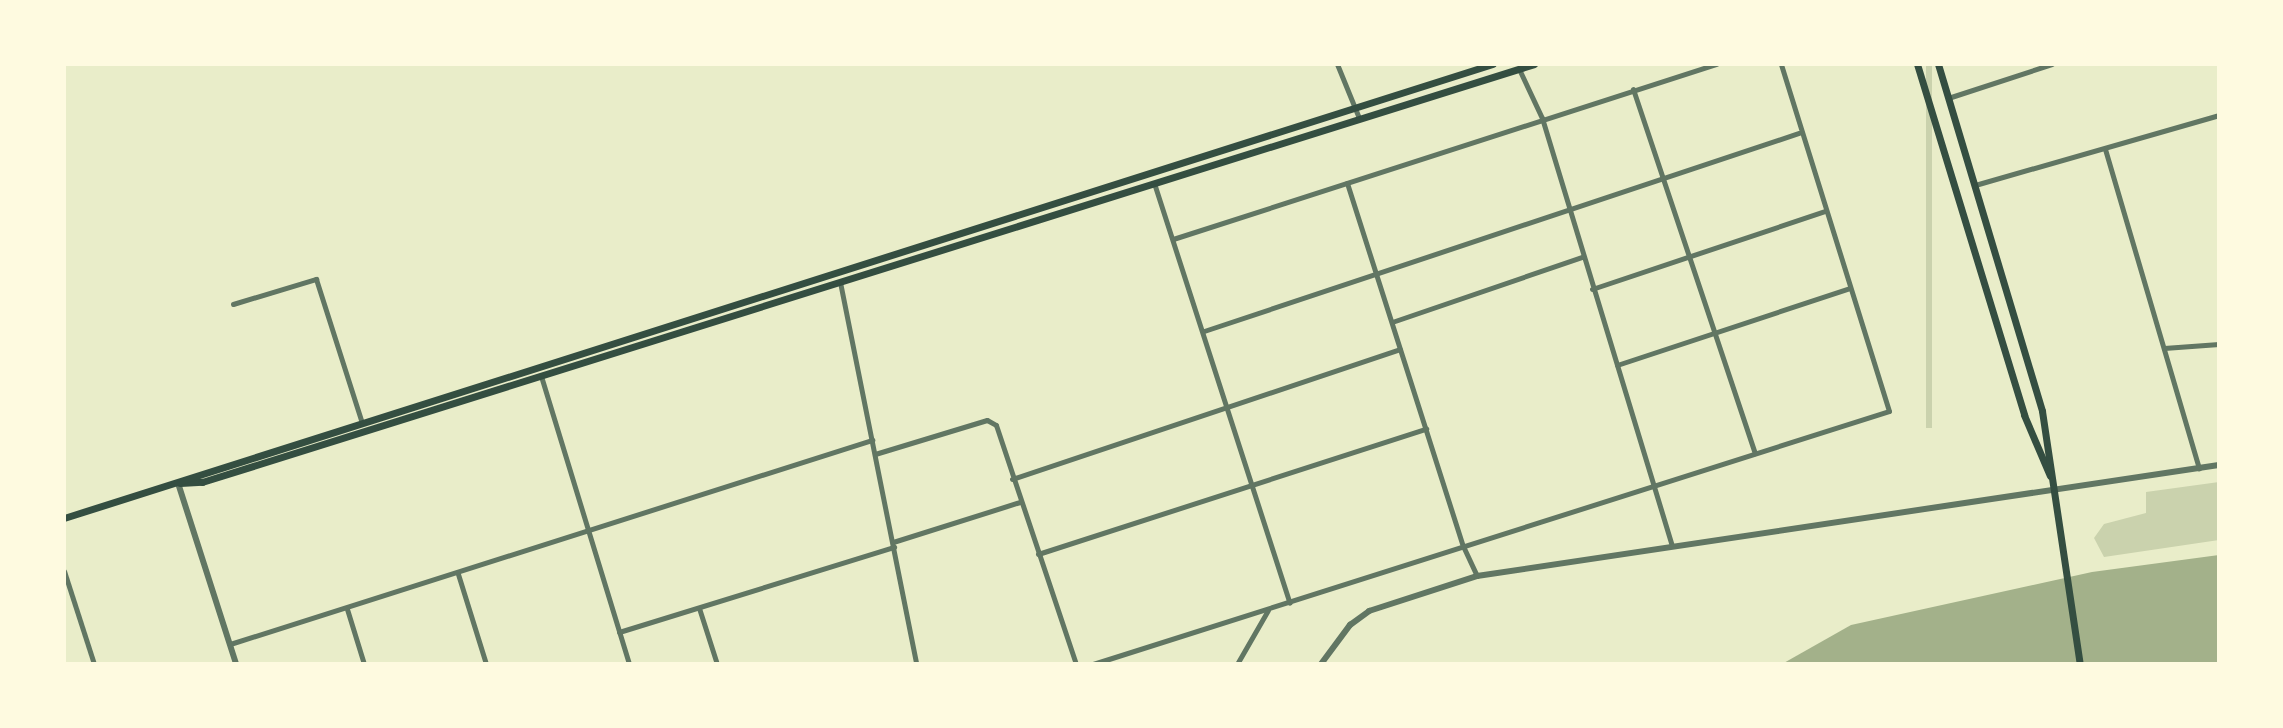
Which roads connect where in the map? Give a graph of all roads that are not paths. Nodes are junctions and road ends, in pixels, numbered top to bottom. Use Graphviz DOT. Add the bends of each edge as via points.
graph roads {
  1 [pos="1337,64"];
  2 [pos="1493,64"];
  3 [pos="1534,64"];
  4 [pos="1716,64"];
  5 [pos="1781,64"];
  6 [pos="1917,64"];
  7 [pos="1938,64"];
  8 [pos="2052,64"];
  9 [pos="1519,69"];
  10 [pos="1633,89"];
  11 [pos="1948,98"];
  12 [pos="1355,108"];
  13 [pos="2219,115"];
  14 [pos="1359,118"];
  15 [pos="1542,118"];
  16 [pos="1799,133"];
  17 [pos="2105,149"];
  18 [pos="1663,179"];
  19 [pos="1154,182"];
  20 [pos="1347,183"];
  21 [pos="1974,185"];
  22 [pos="1568,210"];
  23 [pos="1825,211"];
  24 [pos="1173,239"];
  25 [pos="1582,257"];
  26 [pos="1691,259"];
  27 [pos="1375,274"];
  28 [pos="840,282"];
  29 [pos="1850,288"];
  30 [pos="1592,289"];
  31 [pos="233,304"];
  32 [pos="1392,322"];
  33 [pos="1204,331"];
  34 [pos="1716,333"];
  35 [pos="2219,344"];
  36 [pos="2164,348"];
  37 [pos="1400,349"];
  38 [pos="1617,365"];
  39 [pos="541,376"];
  40 [pos="1230,407"];
  41 [pos="362,423"];
  42 [pos="1426,429"];
  43 [pos="872,440"];
  44 [pos="1755,453"];
  45 [pos="875,454"];
  46 [pos="2219,465"];
  47 [pos="2199,468"];
  48 [pos="1012,479"];
  49 [pos="178,483"];
  50 [pos="1256,486"];
  51 [pos="1656,486"];
  52 [pos="2055,488"];
  53 [pos="1020,502"];
  54 [pos="64,518"];
  55 [pos="589,531"];
  56 [pos="894,545"];
  57 [pos="1463,546"];
  58 [pos="1672,546"];
  59 [pos="1038,554"];
  60 [pos="64,571"];
  61 [pos="458,574"];
  62 [pos="1477,576"];
  63 [pos="1290,603"];
  64 [pos="699,607"];
  65 [pos="347,609"];
  66 [pos="1269,609"];
  67 [pos="619,632"];
  68 [pos="230,644"];
  69 [pos="94,664"];
  70 [pos="236,664"];
  71 [pos="364,664"];
  72 [pos="486,664"];
  73 [pos="629,664"];
  74 [pos="717,664"];
  75 [pos="916,664"];
  76 [pos="1076,664"];
  77 [pos="1093,664"];
  78 [pos="1237,664"];
  79 [pos="1321,664"];
  80 [pos="2080,664"];
  1 -- 12 [label="street"];
  2 -- 12 [label="main road"];
  3 -- 9 [label="main road"];
  4 -- 10 [label="street"];
  5 -- 16 [label="street"];
  6 -- 52 [label="main road" via="2024,415"];
  7 -- 11 [label="main road"];
  8 -- 11 [label="street"];
  9 -- 14 [label="main road"];
  9 -- 15 [label="street"];
  10 -- 15 [label="street"];
  10 -- 18 [label="street"];
  11 -- 21 [label="main road"];
  12 -- 14 [label="street"];
  12 -- 41 [label="main road"];
  13 -- 17 [label="street"];
  14 -- 19 [label="main road"];
  15 -- 20 [label="street"];
  15 -- 22 [label="street"];
  16 -- 18 [label="street"];
  16 -- 23 [label="street"];
  17 -- 21 [label="street"];
  17 -- 36 [label="street"];
  18 -- 22 [label="street"];
  18 -- 26 [label="street"];
  19 -- 24 [label="street"];
  19 -- 28 [label="main road"];
  20 -- 24 [label="street"];
  20 -- 27 [label="street"];
  21 -- 52 [label="main road" via="2042,411"];
  22 -- 25 [label="street"];
  22 -- 27 [label="street"];
  23 -- 26 [label="street"];
  23 -- 29 [label="street"];
  24 -- 33 [label="street"];
  25 -- 30 [label="street"];
  25 -- 32 [label="street"];
  26 -- 30 [label="street"];
  26 -- 34 [label="street"];
  27 -- 32 [label="street"];
  27 -- 33 [label="street"];
  28 -- 39 [label="main road"];
  28 -- 43 [label="street"];
  29 -- 34 [label="street"];
  29 -- 44 [label="street" via="1889,411"];
  30 -- 38 [label="street"];
  31 -- 41 [label="street" via="316,279"];
  32 -- 37 [label="street"];
  33 -- 40 [label="street"];
  34 -- 38 [label="street"];
  34 -- 44 [label="street"];
  35 -- 36 [label="street"];
  36 -- 47 [label="street"];
  37 -- 40 [label="street"];
  37 -- 42 [label="street"];
  38 -- 51 [label="street"];
  39 -- 49 [label="main road" via="202,482"];
  39 -- 55 [label="street"];
  40 -- 48 [label="street"];
  40 -- 50 [label="street"];
  41 -- 49 [label="main road" via="198,472"];
  42 -- 50 [label="street"];
  42 -- 57 [label="street"];
  43 -- 45 [label="street"];
  43 -- 55 [label="street"];
  44 -- 51 [label="street"];
  45 -- 48 [label="street" via="991,421"];
  45 -- 56 [label="street"];
  46 -- 47 [label="street"];
  47 -- 52 [label="street"];
  48 -- 53 [label="street"];
  49 -- 54 [label="main road"];
  49 -- 68 [label="street"];
  50 -- 59 [label="street"];
  50 -- 63 [label="street"];
  51 -- 57 [label="street"];
  51 -- 58 [label="street"];
  52 -- 58 [label="street"];
  52 -- 80 [label="main road"];
  53 -- 56 [label="street"];
  53 -- 59 [label="street"];
  55 -- 61 [label="street"];
  55 -- 67 [label="street"];
  56 -- 64 [label="street"];
  56 -- 75 [label="street"];
  57 -- 62 [label="street"];
  57 -- 63 [label="street"];
  58 -- 62 [label="street"];
  59 -- 76 [label="street"];
  60 -- 69 [label="street"];
  61 -- 65 [label="street"];
  61 -- 72 [label="street"];
  62 -- 79 [label="street" via="1369,611 1350,625"];
  63 -- 66 [label="street"];
  64 -- 67 [label="street"];
  64 -- 74 [label="street"];
  65 -- 68 [label="street"];
  65 -- 71 [label="street"];
  66 -- 77 [label="street"];
  66 -- 78 [label="street"];
  67 -- 73 [label="street"];
  68 -- 70 [label="street"];
}
